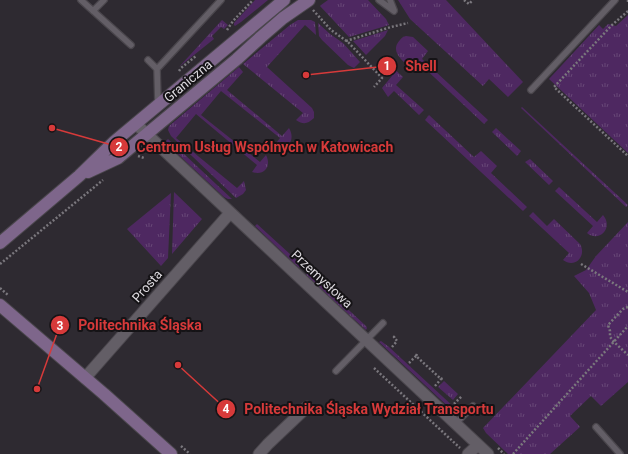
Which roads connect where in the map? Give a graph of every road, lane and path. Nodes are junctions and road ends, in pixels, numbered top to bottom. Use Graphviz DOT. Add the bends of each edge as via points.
graph roads {
  1 [pos="81,0"];
  2 [pos="104,0"];
  3 [pos="221,0"];
  4 [pos="253,0"];
  5 [pos="284,0"];
  6 [pos="379,0"];
  7 [pos="390,0"];
  8 [pos="464,0"];
  9 [pos="473,0"];
  10 [pos="615,0"];
  11 [pos="628,0"];
  12 [pos="310,3"];
  13 [pos="628,4"];
  14 [pos="94,11"];
  15 [pos="628,11"];
  16 [pos="408,23"];
  17 [pos="227,31"];
  18 [pos="346,41"];
  19 [pos="130,45"];
  20 [pos="148,60"];
  21 [pos="157,69"];
  22 [pos="374,86"];
  23 [pos="531,90"];
  24 [pos="158,106"];
  25 [pos="136,124"];
  26 [pos="146,134"];
  27 [pos="137,156"];
  28 [pos="628,156"];
  29 [pos="144,158"];
  30 [pos="79,176"];
  31 [pos="106,177"];
  32 [pos="230,213"];
  33 [pos="0,243"];
  34 [pos="0,264"];
  35 [pos="581,264"];
  36 [pos="628,292"];
  37 [pos="0,305"];
  38 [pos="628,307"];
  39 [pos="383,323"];
  40 [pos="628,326"];
  41 [pos="396,335"];
  42 [pos="367,340"];
  43 [pos="614,342"];
  44 [pos="392,346"];
  45 [pos="628,355"];
  46 [pos="409,363"];
  47 [pos="374,368"];
  48 [pos="336,371"];
  49 [pos="85,378"];
  50 [pos="435,386"];
  51 [pos="462,396"];
  52 [pos="454,404"];
  53 [pos="307,406"];
  54 [pos="472,406"];
  55 [pos="456,423"];
  56 [pos="596,427"];
  57 [pos="478,445"];
  58 [pos="465,452"];
  59 [pos="172,454"];
  60 [pos="259,454"];
  61 [pos="488,454"];
  62 [pos="513,454"];
  63 [pos="620,454"];
  1 -- 14 [label="lane"];
  2 -- 14 [label="lane"];
  3 -- 21 [label="lane"];
  4 -- 17 [label="path"];
  5 -- 24 [label="street, Graniczna"];
  6 -- 7 [label="lane" via="394,10"];
  8 -- 9 [label="path" via="469,4"];
  10 -- 23 [label="lane"];
  11 -- 13 [label="path"];
  12 -- 18 [label="path" via="315,13 329,28"];
  12 -- 26 [label="street, Graniczna" via="285,17"];
  14 -- 19 [label="lane"];
  15 -- 28 [label="path" via="554,87"];
  16 -- 18 [label="path"];
  18 -- 22 [label="path" via="382,78"];
  20 -- 21 [label="lane"];
  21 -- 24 [label="lane"];
  24 -- 25 [label="street, Graniczna"];
  25 -- 26 [label="street, Przemysłowa"];
  25 -- 30 [label="street, Graniczna"];
  26 -- 30 [label="street, Graniczna" via="118,158"];
  26 -- 32 [label="street, Przemysłowa"];
  27 -- 29 [label="path"];
  30 -- 33 [label="street, Graniczna"];
  31 -- 34 [label="path"];
  32 -- 42 [label="street, Przemysłowa"];
  32 -- 49 [label="street, Prosta"];
  35 -- 36 [label="path"];
  37 -- 49 [label="street"];
  38 -- 43 [label="path" via="608,325 610,337"];
  39 -- 42 [label="lane"];
  40 -- 43 [label="path"];
  41 -- 44 [label="path" via="394,337 398,341"];
  42 -- 48 [label="lane"];
  42 -- 55 [label="street, Przemysłowa"];
  43 -- 45 [label="path"];
  43 -- 62 [label="path"];
  46 -- 50 [label="path" via="417,355 442,379"];
  47 -- 58 [label="path"];
  49 -- 59 [label="street"];
  51 -- 52 [label="path"];
  53 -- 60 [label="street"];
  54 -- 55 [label="lane"];
  55 -- 57 [label="street, Przemysłowa"];
  56 -- 63 [label="lane"];
  57 -- 58 [label="street"];
  57 -- 61 [label="street, Przemysłowa"];
}
